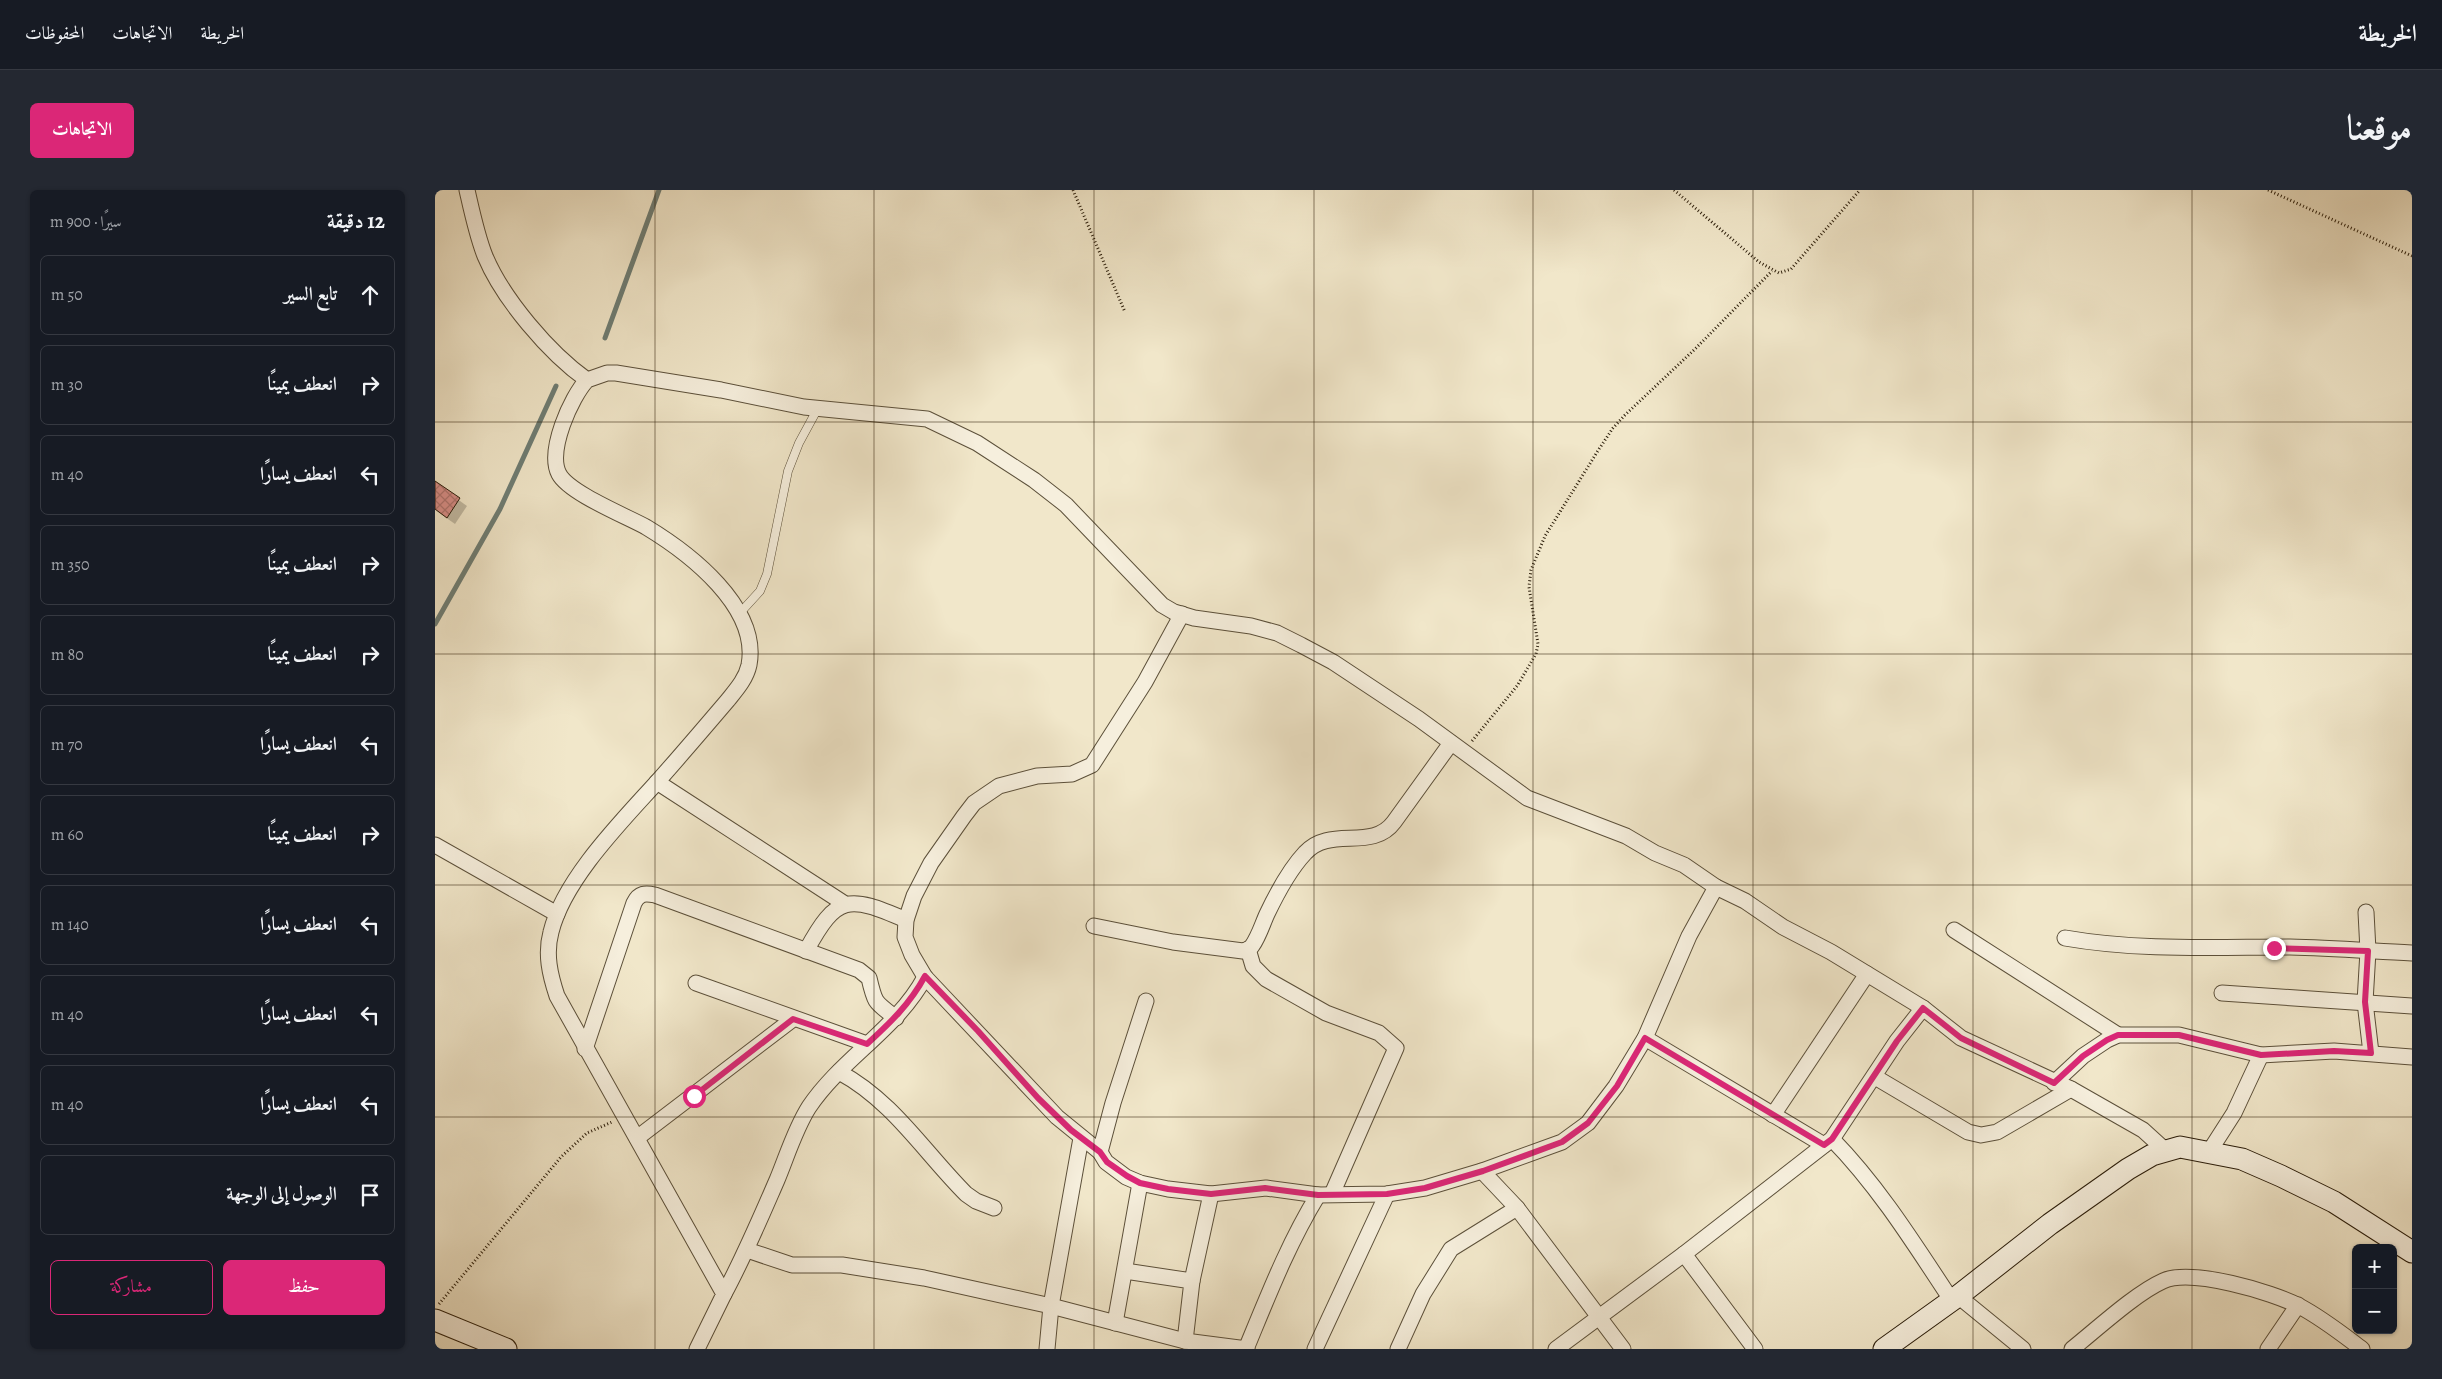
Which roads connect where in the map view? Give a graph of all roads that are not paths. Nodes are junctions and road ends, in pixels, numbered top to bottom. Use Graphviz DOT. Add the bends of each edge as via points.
graph roads {
  1 [pos="467,190"];
  2 [pos="587,380"];
  3 [pos="818,408"];
  4 [pos="739,614"];
  5 [pos="1182,614"];
  6 [pos="1457,747"];
  7 [pos="657,782"];
  8 [pos="435,845"];
  9 [pos="1716,887"];
  10 [pos="845,904"];
  11 [pos="2366,912"];
  12 [pos="557,914"];
  13 [pos="906,920"];
  14 [pos="1094,926"];
  15 [pos="1954,930"];
  16 [pos="2065,938"];
  17 [pos="1248,950"];
  18 [pos="806,951"];
  19 [pos="2368,951"];
  20 [pos="2412,953"];
  21 [pos="1867,974"];
  22 [pos="925,976"];
  23 [pos="697,984"];
  24 [pos="2222,993"];
  25 [pos="1146,1001"];
  26 [pos="2365,1002"];
  27 [pos="2412,1006"];
  28 [pos="1923,1008"];
  29 [pos="896,1018"];
  30 [pos="793,1019"];
  31 [pos="2118,1035"];
  32 [pos="1645,1038"];
  33 [pos="867,1044"];
  34 [pos="585,1049"];
  35 [pos="2371,1053"];
  36 [pos="2261,1055"];
  37 [pos="2412,1057"];
  38 [pos="839,1072"];
  39 [pos="1875,1078"];
  40 [pos="2054,1083"];
  41 [pos="2071,1089"];
  42 [pos="1773,1115"];
  43 [pos="637,1138"];
  44 [pos="1081,1138"];
  45 [pos="1828,1142"];
  46 [pos="2165,1150"];
  47 [pos="1100,1152"];
  48 [pos="2209,1152"];
  49 [pos="1483,1171"];
  50 [pos="1140,1183"];
  51 [pos="1211,1194"];
  52 [pos="1325,1194"];
  53 [pos="1387,1194"];
  54 [pos="994,1208"];
  55 [pos="1517,1208"];
  56 [pos="747,1250"];
  57 [pos="2412,1252"];
  58 [pos="1684,1254"];
  59 [pos="1125,1271"];
  60 [pos="1192,1281"];
  61 [pos="724,1294"];
  62 [pos="1955,1298"];
  63 [pos="2298,1305"];
  64 [pos="1051,1306"];
  65 [pos="1599,1316"];
  66 [pos="435,1320"];
  67 [pos="1115,1323"];
  68 [pos="1185,1341"];
  69 [pos="506,1349"];
  70 [pos="697,1349"];
  71 [pos="1047,1349"];
  72 [pos="1247,1349"];
  73 [pos="1315,1349"];
  74 [pos="1398,1349"];
  75 [pos="1556,1349"];
  76 [pos="1623,1349"];
  77 [pos="1755,1349"];
  78 [pos="1884,1349"];
  79 [pos="2023,1349"];
  80 [pos="2072,1349"];
  81 [pos="2268,1349"];
  82 [pos="2362,1349"];
  1 -- 2 [label="street" via="485,256 494,273 542,340"];
  2 -- 3 [label="street" via="616,373"];
  2 -- 4 [label="street" via="561,429 556,454 559,474 572,487 674,546 724,590"];
  3 -- 4 [label="lane" via="788,471 767,574 757,596"];
  3 -- 5 [label="street" via="927,419 977,443 1066,505 1102,540 1146,591 1162,605"];
  4 -- 7 [label="street" via="750,650 749,666 743,681"];
  5 -- 6 [label="street" via="1277,633 1333,662"];
  5 -- 13 [label="street" via="1145,682 1092,765 1072,774 1037,776 999,786 974,803 931,863"];
  6 -- 9 [label="street" via="1527,798 1626,836 1684,865"];
  6 -- 17 [label="street" via="1384,833 1373,838 1321,840 1303,854"];
  7 -- 10 [label="street"];
  7 -- 12 [label="street" via="595,854"];
  8 -- 12 [label="street"];
  9 -- 21 [label="street"];
  9 -- 32 [label="street" via="1689,936"];
  10 -- 13 [label="street" via="859,903"];
  10 -- 18 [label="street" via="829,915"];
  11 -- 19 [label="street"];
  12 -- 34 [label="street" via="548,950 549,973 557,996"];
  13 -- 22 [label="street" via="905,937"];
  14 -- 17 [label="street" via="1173,942"];
  15 -- 31 [label="street"];
  16 -- 19 [label="street" via="2096,944 2199,949 2290,947"];
  17 -- 52 [label="street" via="1253,966 1266,979 1326,1013 1379,1033 1396,1048"];
  18 -- 29 [label="street" via="865,974 875,1002"];
  18 -- 34 [label="street" via="655,895 639,895"];
  19 -- 20 [label="street"];
  19 -- 26 [label="street"];
  21 -- 28 [label="street"];
  21 -- 42 [label="street"];
  22 -- 29 [label="street"];
  22 -- 44 [label="street" via="1038,1098"];
  23 -- 30 [label="street"];
  24 -- 26 [label="street"];
  25 -- 47 [label="street"];
  26 -- 27 [label="street"];
  26 -- 35 [label="street"];
  28 -- 39 [label="street" via="1897,1041"];
  28 -- 40 [label="street" via="1961,1038"];
  29 -- 33 [label="street"];
  30 -- 33 [label="street"];
  30 -- 43 [label="street"];
  31 -- 36 [label="street" via="2179,1035"];
  31 -- 40 [label="street" via="2083,1056"];
  32 -- 42 [label="street"];
  32 -- 49 [label="street" via="1617,1086 1588,1123 1562,1142"];
  33 -- 38 [label="street"];
  34 -- 43 [label="street"];
  35 -- 36 [label="street" via="2334,1051"];
  35 -- 37 [label="street"];
  36 -- 48 [label="street" via="2234,1112"];
  38 -- 54 [label="street" via="864,1087 904,1122 965,1194"];
  38 -- 56 [label="street" via="809,1107 795,1134"];
  39 -- 41 [label="street" via="1968,1132 1981,1136 1997,1132"];
  39 -- 45 [label="street"];
  40 -- 41 [label="street"];
  41 -- 46 [label="street" via="2143,1130"];
  42 -- 45 [label="street"];
  43 -- 61 [label="street"];
  44 -- 47 [label="street"];
  44 -- 64 [label="street"];
  45 -- 58 [label="street"];
  45 -- 62 [label="street" via="1860,1170"];
  46 -- 48 [label="street" via="2181,1147"];
  46 -- 62 [label="street" via="2128,1169 2085,1199"];
  47 -- 50 [label="street" via="1107,1162"];
  48 -- 57 [label="street" via="2242,1159 2334,1202"];
  49 -- 53 [label="street" via="1425,1188"];
  49 -- 55 [label="street"];
  50 -- 51 [label="street"];
  50 -- 59 [label="street"];
  51 -- 52 [label="street" via="1265,1188"];
  51 -- 60 [label="street"];
  52 -- 53 [label="street"];
  52 -- 72 [label="street" via="1299,1224"];
  53 -- 73 [label="street"];
  55 -- 65 [label="street"];
  55 -- 74 [label="street" via="1451,1249 1423,1294"];
  56 -- 61 [label="street"];
  56 -- 64 [label="street" via="792,1265 864,1268"];
  58 -- 65 [label="street"];
  58 -- 77 [label="street"];
  59 -- 60 [label="street"];
  59 -- 67 [label="street"];
  60 -- 68 [label="street"];
  61 -- 70 [label="street"];
  62 -- 78 [label="street"];
  62 -- 79 [label="street"];
  63 -- 80 [label="street" via="2217,1281 2193,1276 2176,1277 2141,1295"];
  63 -- 81 [label="street"];
  63 -- 82 [label="street"];
  64 -- 67 [label="street"];
  64 -- 71 [label="street"];
  65 -- 75 [label="street"];
  65 -- 76 [label="street"];
  66 -- 69 [label="street"];
  67 -- 68 [label="street"];
  68 -- 72 [label="street"];
}
